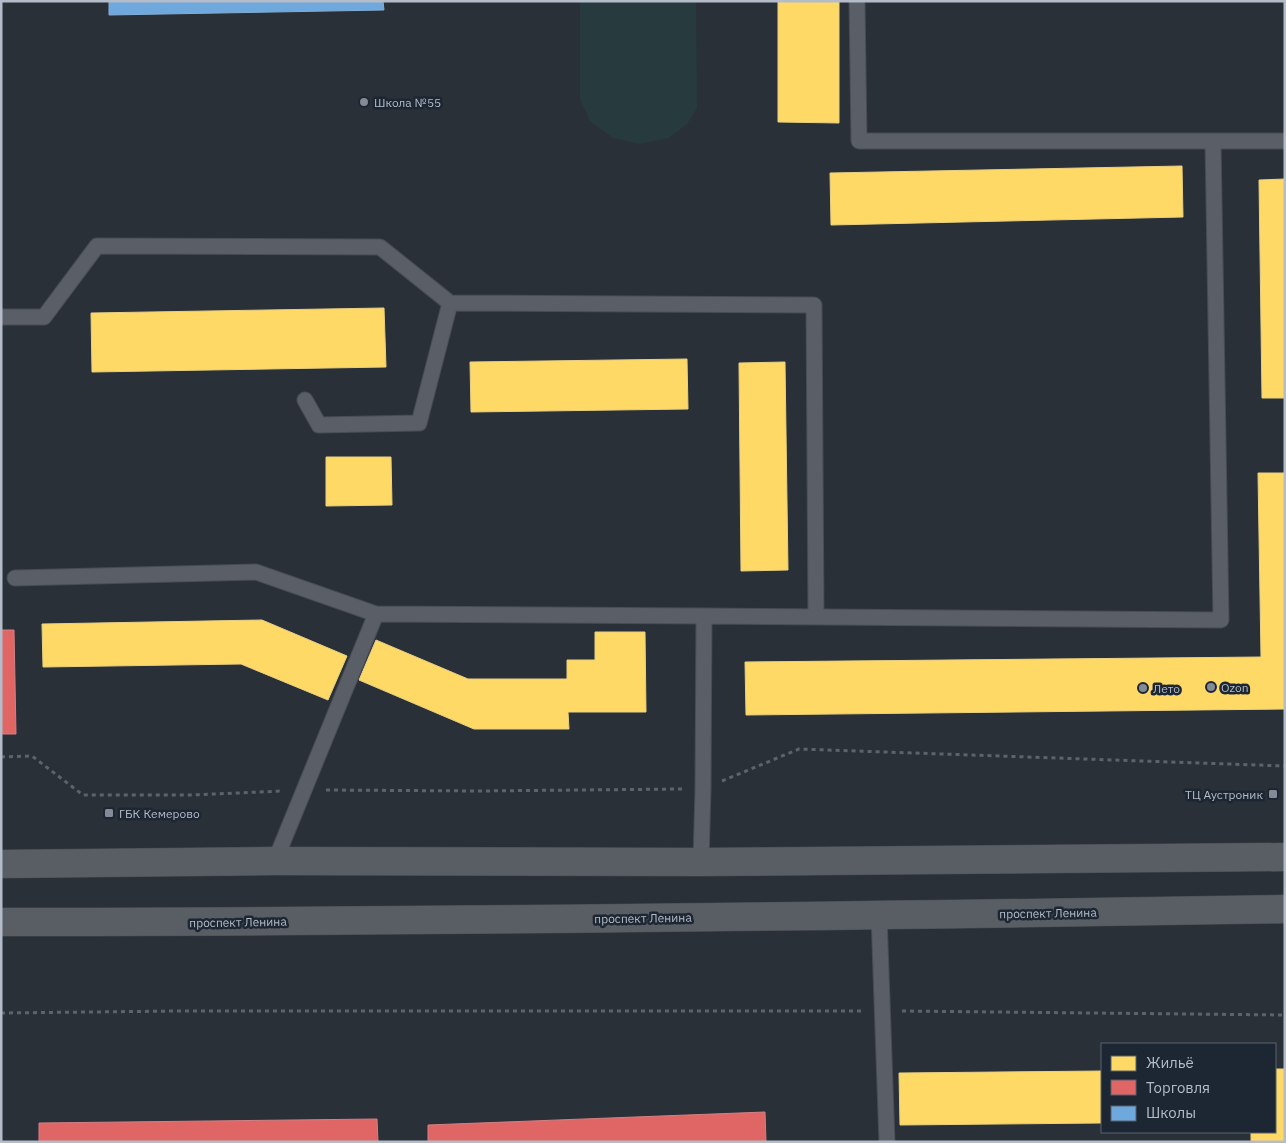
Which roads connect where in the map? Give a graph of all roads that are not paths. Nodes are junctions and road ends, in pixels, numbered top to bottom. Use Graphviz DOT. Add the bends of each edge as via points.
graph roads {
  1 [pos="858,1"];
  2 [pos="1285,140"];
  3 [pos="1213,141"];
  4 [pos="450,303"];
  5 [pos="1,317"];
  6 [pos="305,400"];
  7 [pos="15,578"];
  8 [pos="376,614"];
  9 [pos="704,616"];
  10 [pos="816,616"];
  11 [pos="1285,857"];
  12 [pos="275,861"];
  13 [pos="701,862"];
  14 [pos="1,864"];
  15 [pos="1285,908"];
  16 [pos="879,916"];
  17 [pos="1,922"];
  18 [pos="887,1142"];
  1 -- 3 [label="lane" via="859,140"];
  2 -- 3 [label="lane"];
  3 -- 10 [label="lane" via="1221,620"];
  4 -- 5 [label="lane" via="380,248 98,246 44,317"];
  4 -- 6 [label="lane" via="419,423 319,425"];
  4 -- 10 [label="lane" via="814,305"];
  7 -- 8 [label="lane" via="256,572"];
  8 -- 9 [label="lane"];
  8 -- 12 [label="lane"];
  9 -- 10 [label="lane"];
  9 -- 13 [label="lane"];
  11 -- 13 [label="main road"];
  12 -- 13 [label="main road"];
  12 -- 14 [label="main road"];
  15 -- 16 [label="main road, проспект Ленина"];
  16 -- 17 [label="main road, проспект Ленина"];
  16 -- 18 [label="lane"];
}
